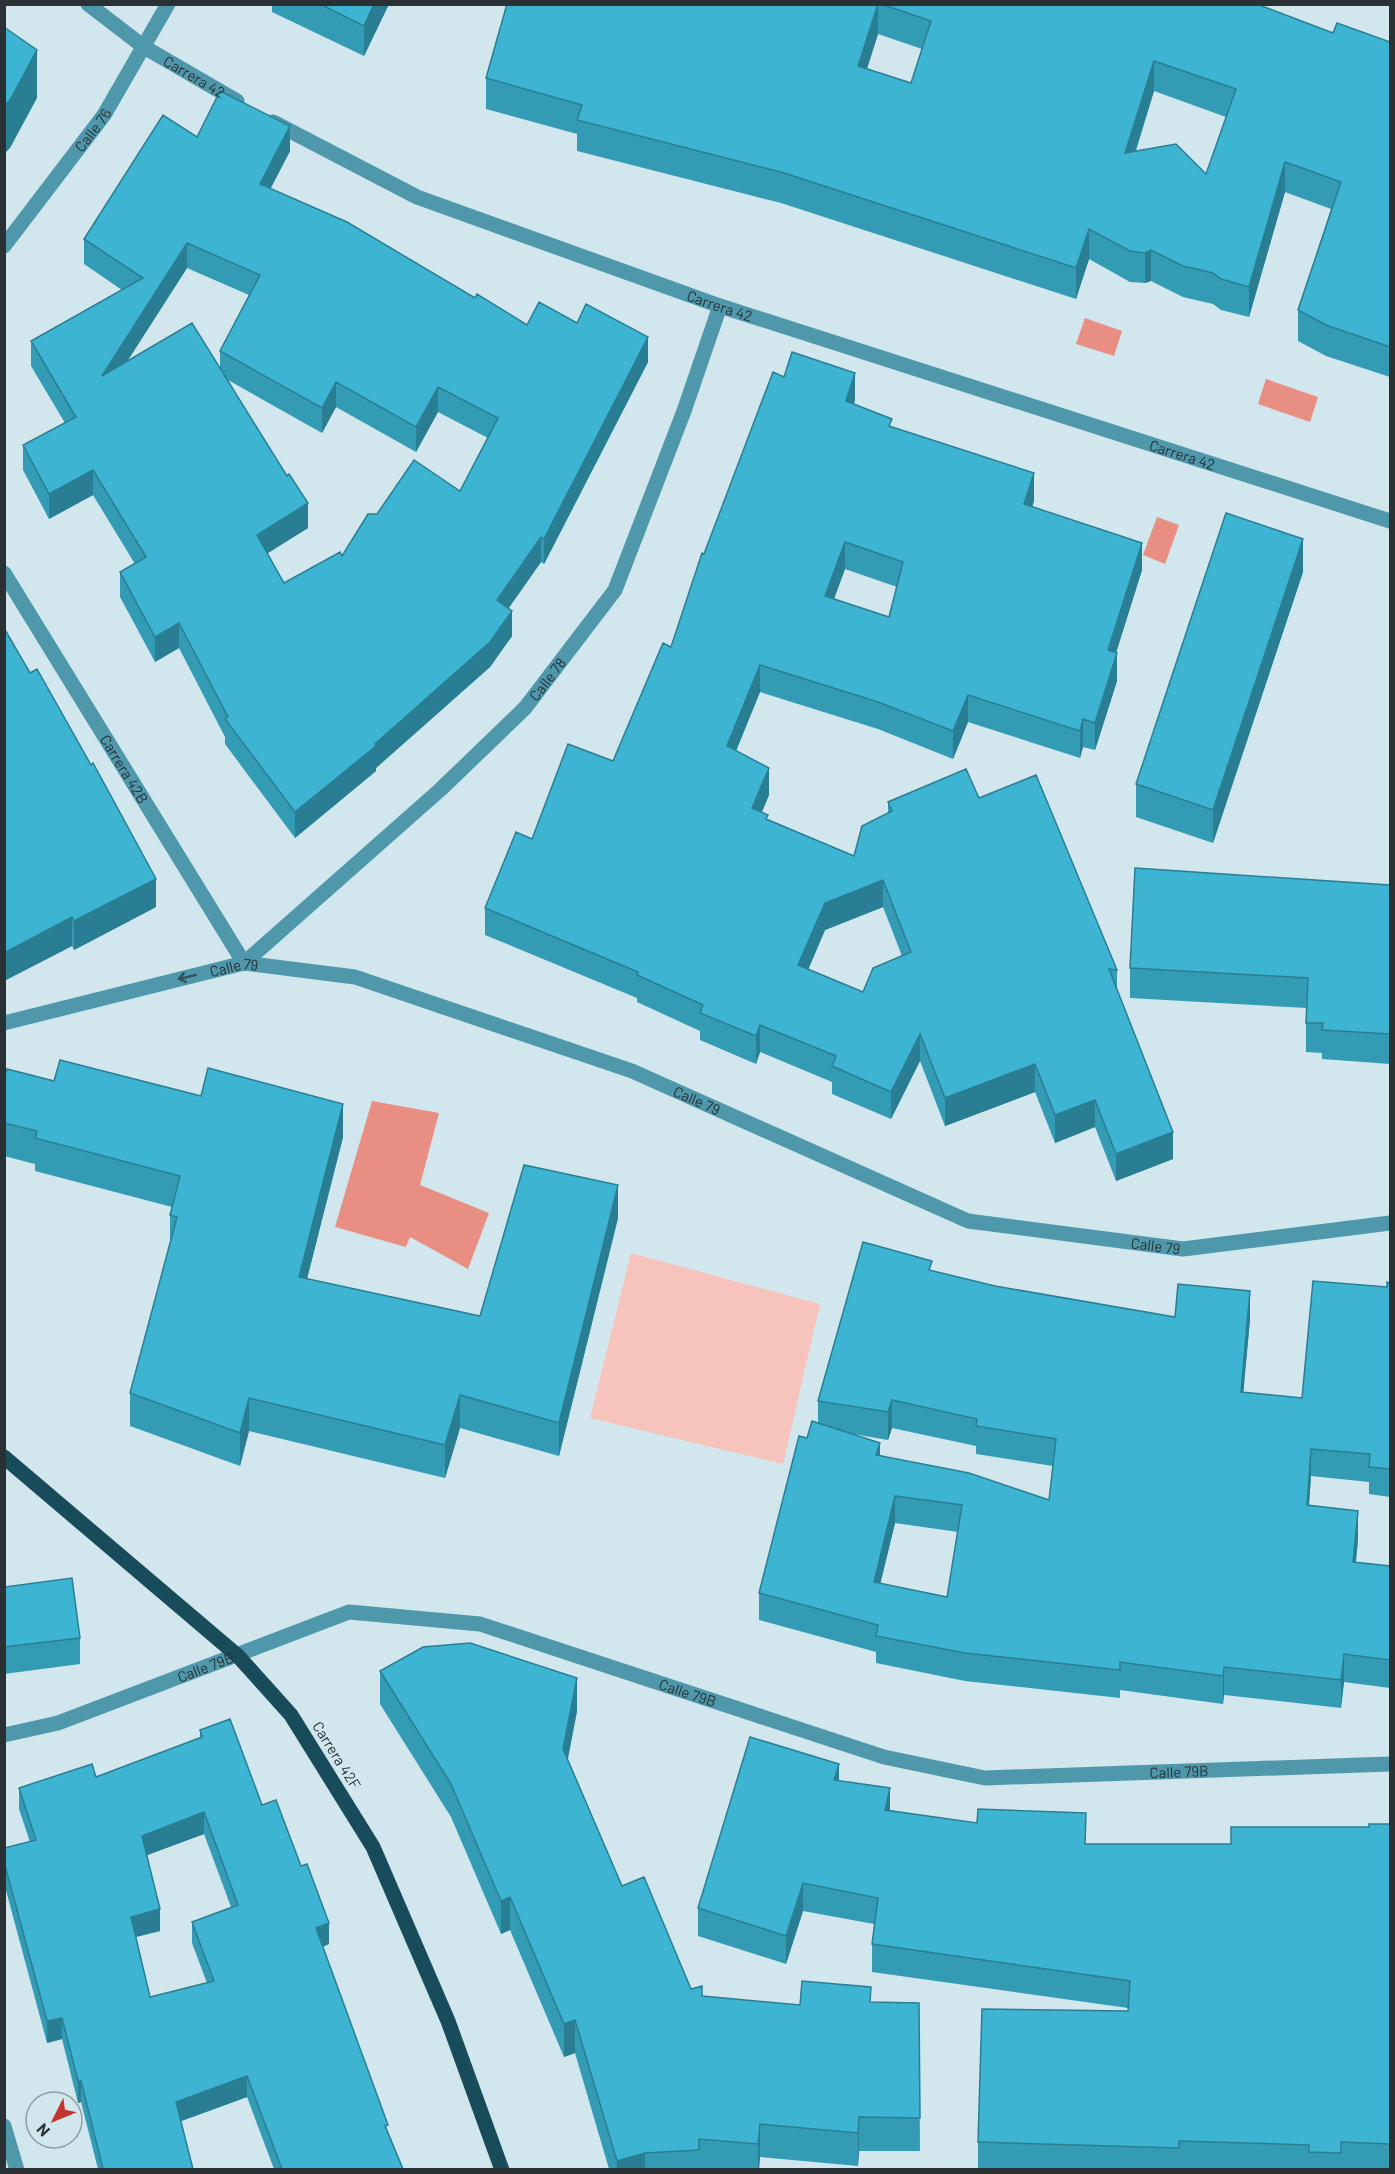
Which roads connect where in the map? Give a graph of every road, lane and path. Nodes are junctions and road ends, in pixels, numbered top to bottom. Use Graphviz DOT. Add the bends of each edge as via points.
graph roads {
  1 [pos="88,4"];
  2 [pos="168,4"];
  3 [pos="144,47"];
  4 [pos="4,246"];
  5 [pos="720,306"];
  6 [pos="1390,521"];
  7 [pos="4,573"];
  8 [pos="244,963"];
  9 [pos="4,1023"];
  10 [pos="1390,1223"];
  11 [pos="4,1457"];
  12 [pos="238,1656"];
  13 [pos="4,1735"];
  14 [pos="1390,1764"];
  15 [pos="4,2126"];
  16 [pos="17,2169"];
  17 [pos="502,2169"];
  1 -- 3 [label="street, Carrera 42"];
  2 -- 3 [label="street, Calle 76"];
  3 -- 4 [label="street, Calle 76" via="104,115"];
  3 -- 5 [label="street, Carrera 42" via="259,114 417,197"];
  5 -- 6 [label="street, Carrera 42"];
  5 -- 8 [label="street, Calle 78" via="615,590 525,708 441,789"];
  7 -- 8 [label="street, Carrera 42B"];
  8 -- 9 [label="street, Calle 79, one-way"];
  8 -- 10 [label="street, Calle 79" via="355,976 632,1071 968,1221 1183,1249"];
  11 -- 12 [label="main road, Carrera 42F"];
  12 -- 13 [label="street, Calle 79B" via="58,1723"];
  12 -- 14 [label="street, Calle 79B" via="349,1612 480,1624 884,1757 985,1778"];
  12 -- 17 [label="main road, Carrera 42F" via="291,1715 373,1846 448,2021"];
  15 -- 16 [label="street"];
}
